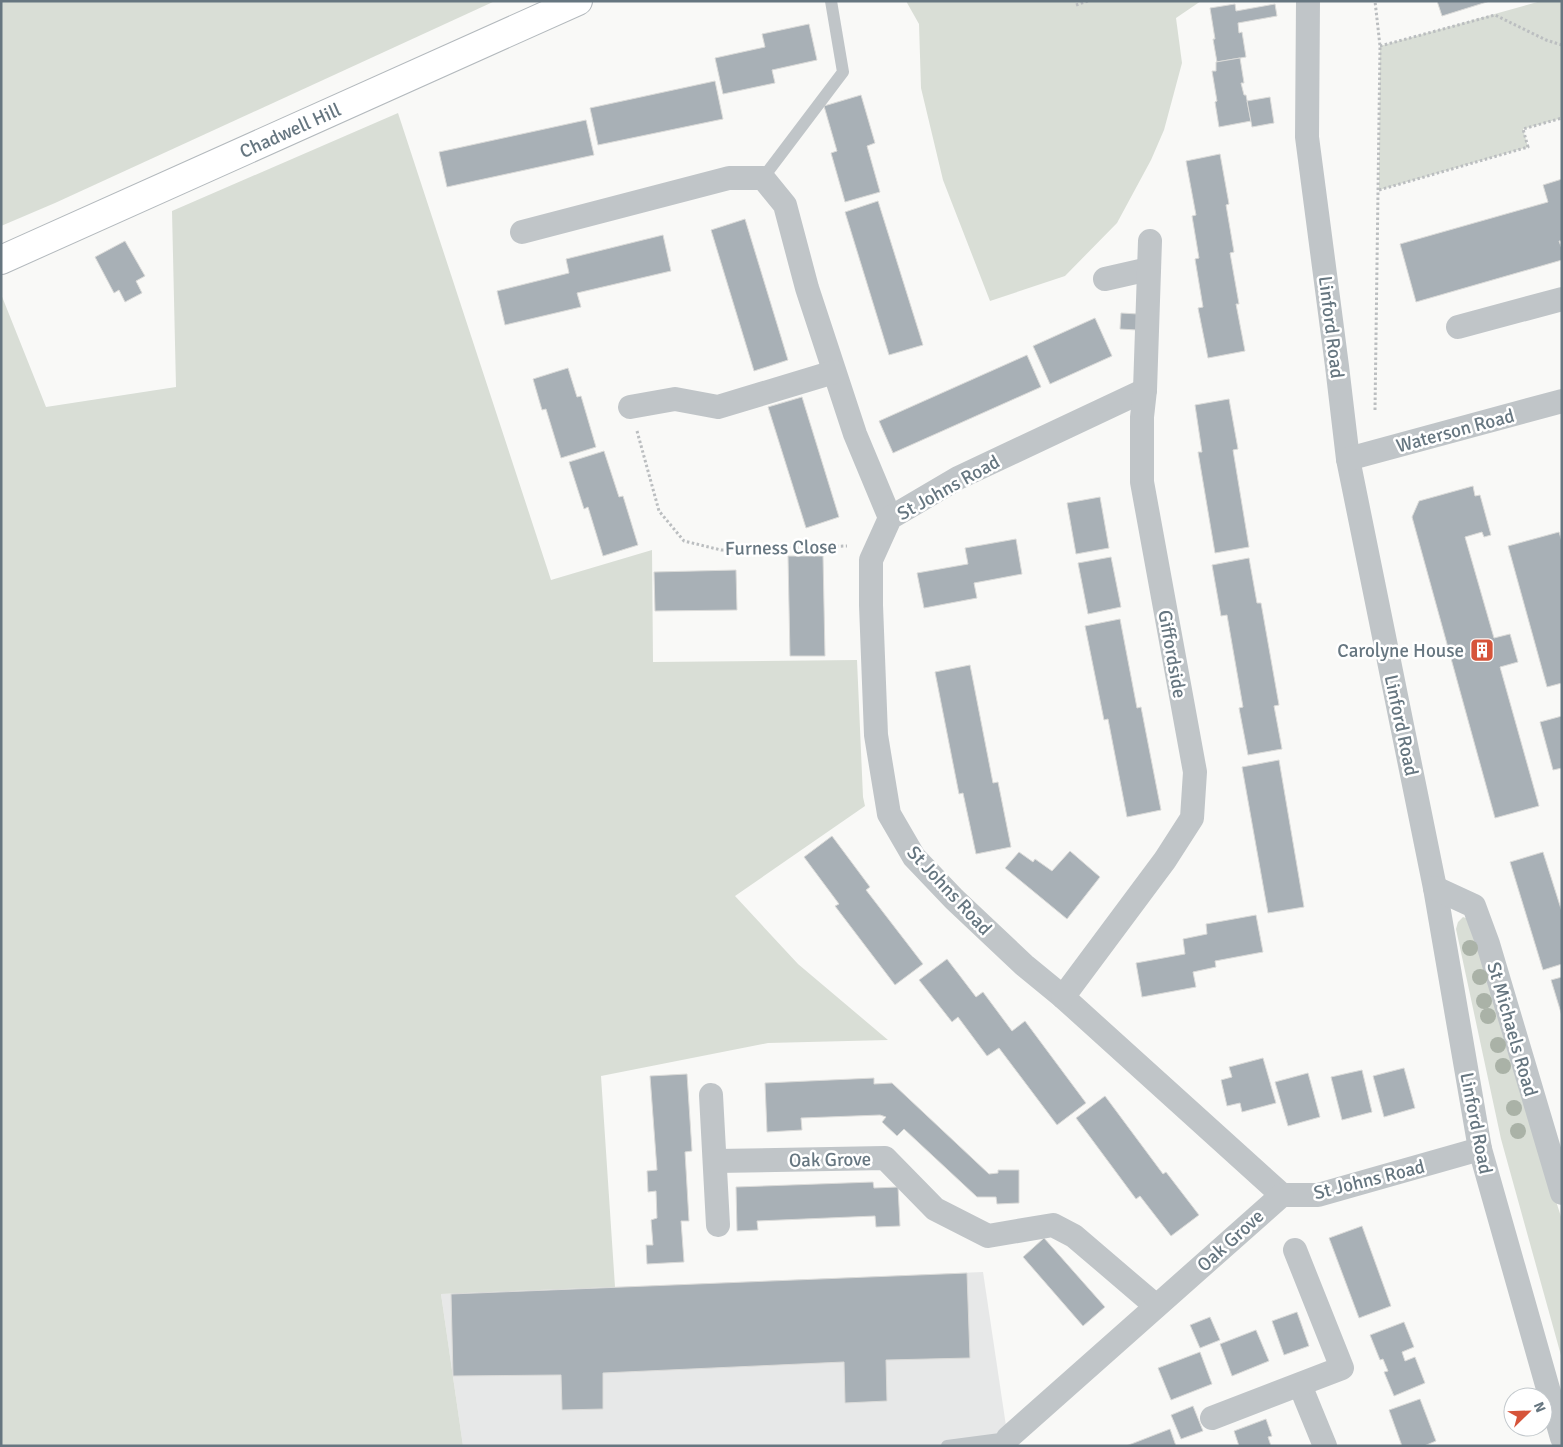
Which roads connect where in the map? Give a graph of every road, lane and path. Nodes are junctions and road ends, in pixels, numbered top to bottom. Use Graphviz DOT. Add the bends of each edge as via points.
graph roads {
  1 [pos="578,1"];
  2 [pos="831,1"];
  3 [pos="1088,1"];
  4 [pos="1308,1"];
  5 [pos="1375,1"];
  6 [pos="1076,5"];
  7 [pos="1562,45"];
  8 [pos="1380,46"];
  9 [pos="1562,118"];
  10 [pos="763,178"];
  11 [pos="1379,190"];
  12 [pos="522,232"];
  13 [pos="1150,241"];
  14 [pos="1,260"];
  15 [pos="1149,269"];
  16 [pos="1105,279"];
  17 [pos="1562,299"];
  18 [pos="1458,327"];
  19 [pos="834,372"];
  20 [pos="1145,390"];
  21 [pos="1562,401"];
  22 [pos="630,407"];
  23 [pos="1375,410"];
  24 [pos="1348,459"];
  25 [pos="890,518"];
  26 [pos="878,545"];
  27 [pos="1435,888"];
  28 [pos="1063,997"];
  29 [pos="711,1095"];
  30 [pos="1480,1149"];
  31 [pos="716,1161"];
  32 [pos="1562,1193"];
  33 [pos="1282,1195"];
  34 [pos="718,1225"];
  35 [pos="1295,1250"];
  36 [pos="1156,1306"];
  37 [pos="1300,1385"];
  38 [pos="1212,1418"];
  39 [pos="1008,1438"];
  40 [pos="1562,1438"];
  41 [pos="947,1446"];
  42 [pos="1325,1446"];
  1 -- 14 [label="street, Chadwell Hill"];
  2 -- 10 [label="lane" via="844,72"];
  3 -- 6 [label="path"];
  4 -- 24 [label="street, Linford Road" via="1307,137"];
  5 -- 8 [label="path"];
  7 -- 8 [label="path" via="1496,15"];
  8 -- 11 [label="path"];
  9 -- 11 [label="path" via="1523,129 1528,147"];
  10 -- 12 [label="street" via="729,178"];
  10 -- 19 [label="street" via="785,205"];
  11 -- 23 [label="path"];
  13 -- 15 [label="street, Giffordside"];
  15 -- 16 [label="street"];
  15 -- 20 [label="street, Giffordside"];
  17 -- 18 [label="street"];
  19 -- 22 [label="street" via="718,407 675,399"];
  19 -- 25 [label="street" via="855,434"];
  20 -- 25 [label="street, St Johns Road" via="958,478"];
  20 -- 28 [label="street, Giffordside" via="1142,482 1194,772 1192,818 1165,860"];
  21 -- 24 [label="street, Waterson Road"];
  22 -- 26 [label="path, Furness Close" via="659,511 684,541 721,550"];
  24 -- 27 [label="street, Linford Road"];
  25 -- 26 [label="street, St Johns Road"];
  26 -- 28 [label="street, St Johns Road" via="871,560 876,735 889,814 914,857 954,899"];
  27 -- 30 [label="street, Linford Road"];
  27 -- 32 [label="street, St Michaels Road" via="1474,906"];
  28 -- 33 [label="street, St Johns Road"];
  29 -- 31 [label="street"];
  30 -- 33 [label="street, St Johns Road" via="1318,1195"];
  30 -- 40 [label="street, Linford Road"];
  31 -- 34 [label="street"];
  31 -- 36 [label="street, Oak Grove" via="885,1158 934,1209 988,1236 1053,1225 1074,1236"];
  33 -- 36 [label="street, Oak Grove"];
  35 -- 37 [label="street" via="1342,1368"];
  36 -- 39 [label="street, Oak Grove"];
  37 -- 38 [label="street"];
  37 -- 42 [label="street"];
  39 -- 41 [label="lane"];
}
